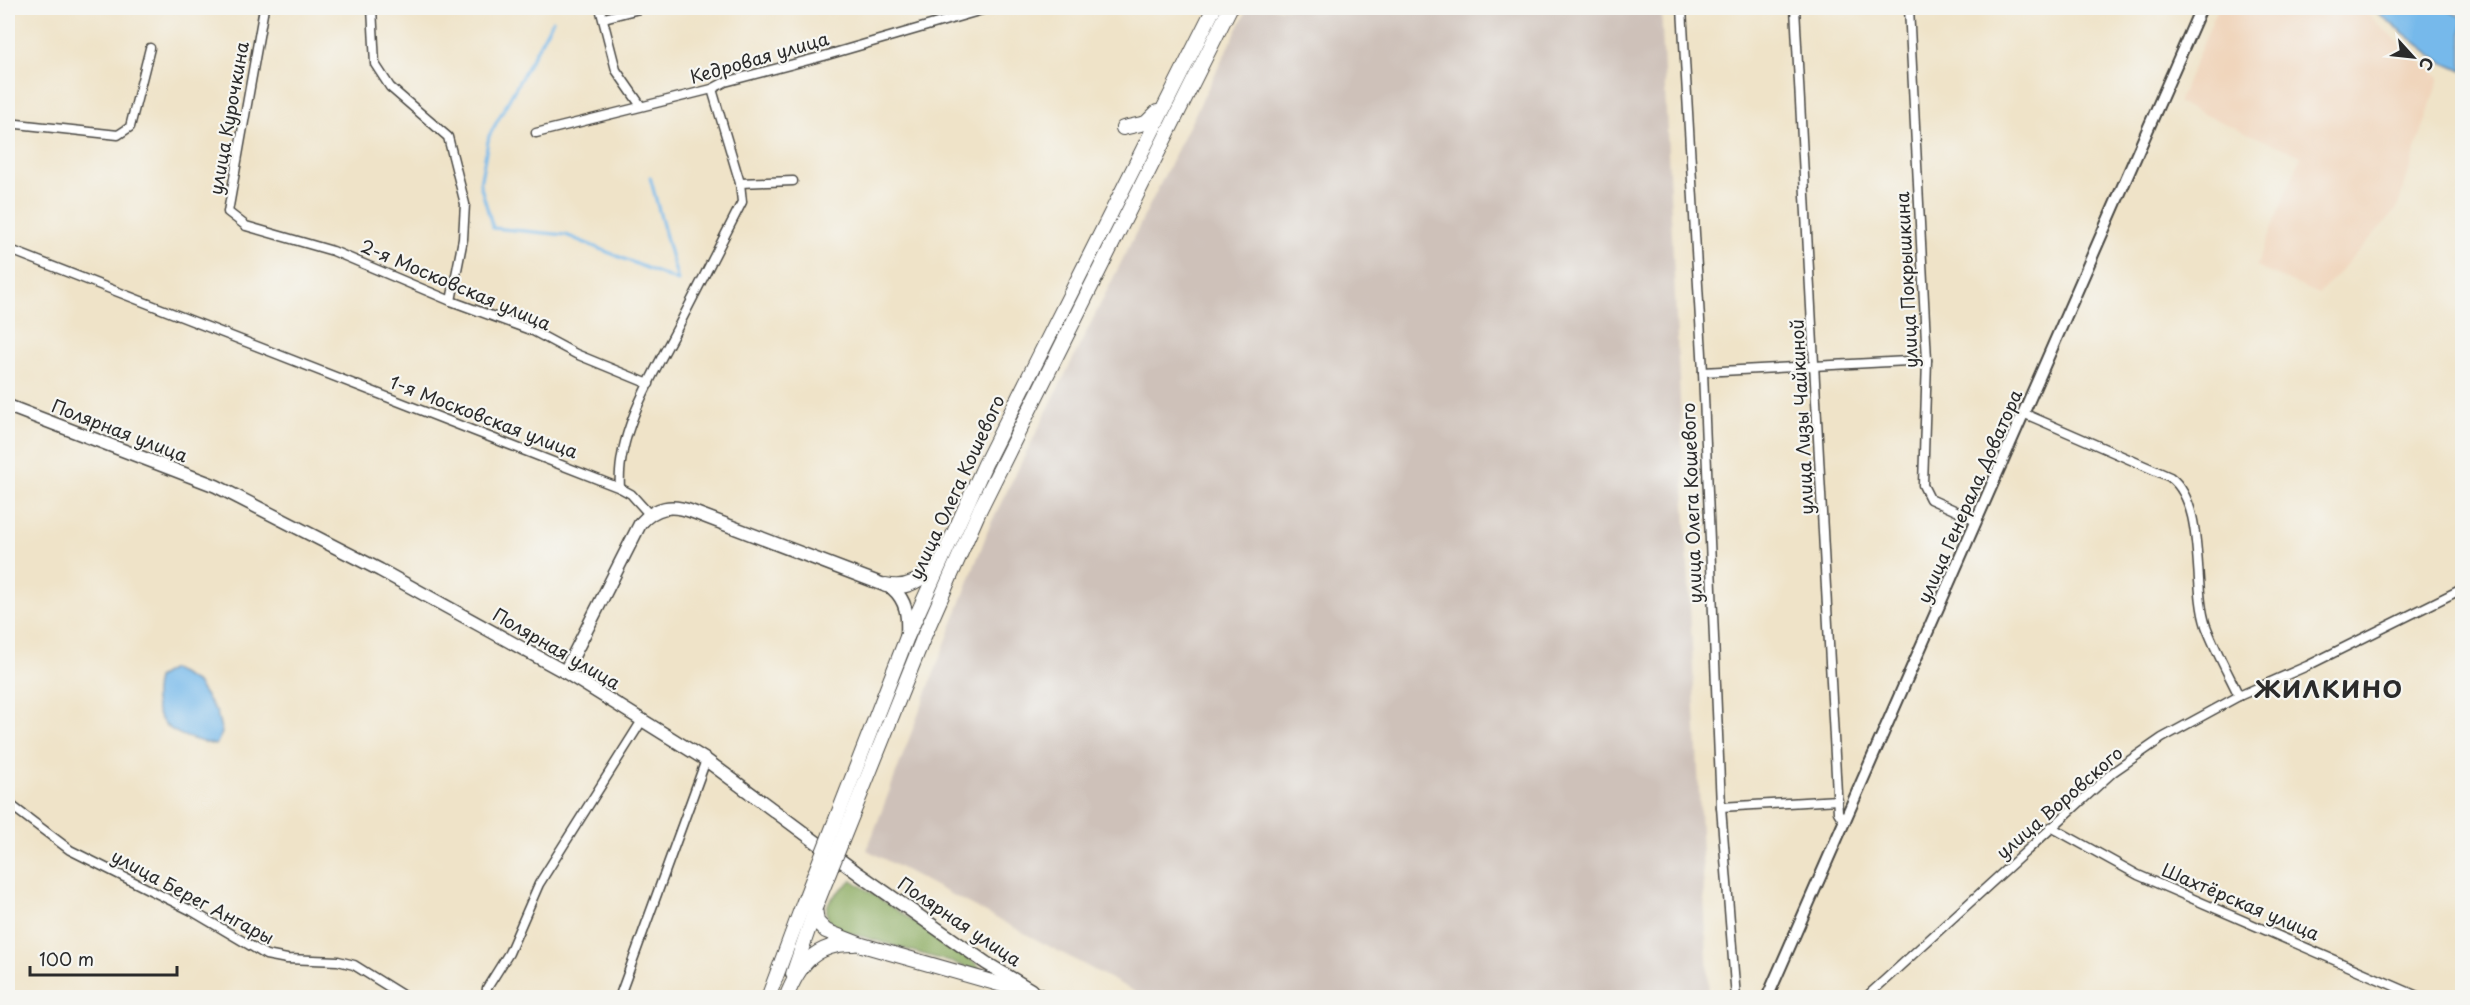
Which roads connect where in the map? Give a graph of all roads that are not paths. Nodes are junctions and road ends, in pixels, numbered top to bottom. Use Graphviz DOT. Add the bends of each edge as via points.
graph roads {
  1 [pos="264,8"];
  2 [pos="372,8"];
  3 [pos="600,8"];
  4 [pos="643,8"];
  5 [pos="987,8"];
  6 [pos="1214,8"];
  7 [pos="1230,8"];
  8 [pos="1682,8"];
  9 [pos="1795,8"];
  10 [pos="1909,8"];
  11 [pos="2201,8"];
  12 [pos="604,18"];
  13 [pos="150,48"];
  14 [pos="712,89"];
  15 [pos="1169,96"];
  16 [pos="641,106"];
  17 [pos="8,123"];
  18 [pos="1123,128"];
  19 [pos="536,133"];
  20 [pos="793,181"];
  21 [pos="740,183"];
  22 [pos="246,226"];
  23 [pos="8,249"];
  24 [pos="451,301"];
  25 [pos="1927,360"];
  26 [pos="1815,365"];
  27 [pos="1703,372"];
  28 [pos="648,384"];
  29 [pos="8,406"];
  30 [pos="2023,413"];
  31 [pos="620,488"];
  32 [pos="650,514"];
  33 [pos="1976,520"];
  34 [pos="941,560"];
  35 [pos="886,585"];
  36 [pos="2463,590"];
  37 [pos="907,637"];
  38 [pos="565,672"];
  39 [pos="2239,696"];
  40 [pos="643,719"];
  41 [pos="706,760"];
  42 [pos="1838,800"];
  43 [pos="8,803"];
  44 [pos="1721,807"];
  45 [pos="1845,823"];
  46 [pos="2051,827"];
  47 [pos="809,906"];
  48 [pos="862,945"];
  49 [pos="486,993"];
  50 [pos="1043,997"];
  51 [pos="407,998"];
  52 [pos="480,998"];
  53 [pos="619,998"];
  54 [pos="768,998"];
  55 [pos="785,998"];
  56 [pos="1736,998"];
  57 [pos="1767,998"];
  58 [pos="1865,998"];
  59 [pos="2422,998"];
  1 -- 22 [label="street, улица Курочкина" via="228,212"];
  2 -- 24 [label="street" via="375,64 390,87 448,137 465,204 463,239"];
  3 -- 12 [label="street"];
  4 -- 12 [label="street"];
  5 -- 14 [label="street, Кедровая улица" via="725,82"];
  6 -- 15 [label="main road, улица Олега Кошевого"];
  7 -- 47 [label="main road, улица Олега Кошевого, bridge" via="985,499"];
  8 -- 27 [label="street, улица Олега Кошевого"];
  9 -- 26 [label="street, улица Лизы Чайкиной"];
  10 -- 25 [label="street, улица Покрышкина"];
  11 -- 30 [label="street, улица Генерала Доватора"];
  12 -- 16 [label="street" via="616,70"];
  13 -- 17 [label="street" via="130,127 118,135"];
  14 -- 16 [label="street, Кедровая улица"];
  14 -- 21 [label="street"];
  15 -- 18 [label="main road" via="1146,123"];
  15 -- 34 [label="main road, улица Олега Кошевого"];
  16 -- 19 [label="street, Кедровая улица"];
  20 -- 21 [label="street"];
  21 -- 28 [label="street" via="742,202"];
  22 -- 24 [label="street, 2-я Московская улица" via="333,250"];
  23 -- 31 [label="street, 1-я Московская улица"];
  24 -- 28 [label="street, 2-я Московская улица" via="532,331"];
  25 -- 26 [label="street"];
  25 -- 33 [label="street, улица Покрышкина" via="1925,492 1930,499"];
  26 -- 27 [label="street"];
  26 -- 42 [label="street, улица Лизы Чайкиной"];
  27 -- 44 [label="street, улица Олега Кошевого"];
  28 -- 31 [label="street" via="618,466"];
  29 -- 38 [label="main road, Полярная улица" via="216,486 380,570"];
  30 -- 33 [label="street, улица Генерала Доватора"];
  30 -- 39 [label="street" via="2170,477 2178,484 2192,521 2206,624"];
  31 -- 32 [label="street, 1-я Московская улица"];
  32 -- 35 [label="main road" via="671,507 684,509"];
  32 -- 38 [label="main road" via="634,535"];
  33 -- 45 [label="street, улица Генерала Доватора"];
  34 -- 35 [label="main road" via="915,583 901,587"];
  34 -- 37 [label="main road, улица Олега Кошевого"];
  35 -- 37 [label="main road" via="898,593 905,605"];
  36 -- 39 [label="street, улица Воровского"];
  37 -- 47 [label="main road, улица Олега Кошевого, bridge"];
  38 -- 40 [label="main road, Полярная улица"];
  39 -- 46 [label="street, улица Воровского" via="2162,738 2113,772"];
  40 -- 41 [label="main road, Полярная улица"];
  40 -- 49 [label="street" via="539,884 509,953"];
  41 -- 50 [label="main road, Полярная улица" via="859,874 986,963"];
  41 -- 53 [label="street"];
  42 -- 44 [label="street"];
  42 -- 45 [label="street, улица Лизы Чайкиной" via="1838,813"];
  43 -- 51 [label="street, улица Берег Ангары" via="69,850 192,911 266,955 354,965"];
  44 -- 56 [label="street, улица Олега Кошевого"];
  45 -- 57 [label="street, улица Генерала Доватора"];
  46 -- 58 [label="street, улица Воровского"];
  46 -- 59 [label="street, Шахтёрская улица" via="2138,875"];
  47 -- 48 [label="main road" via="823,928"];
  47 -- 54 [label="main road, улица Олега Кошевого"];
  47 -- 55 [label="main road, улица Олега Кошевого"];
  48 -- 50 [label="main road"];
  48 -- 55 [label="main road" via="832,945 816,953 799,972"];
  49 -- 52 [label="street"];
}
